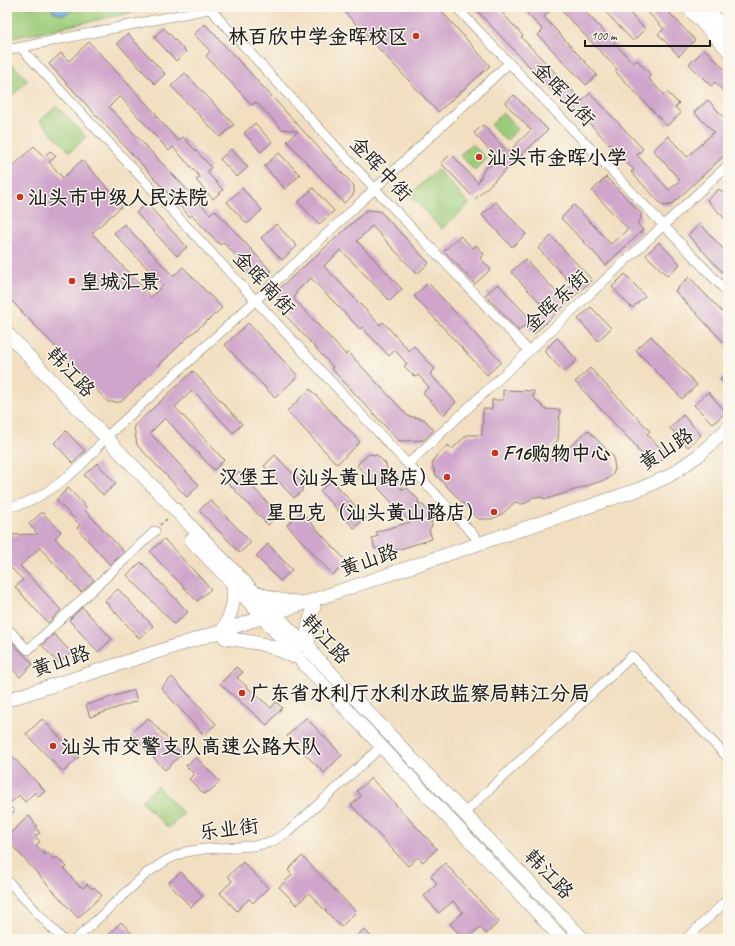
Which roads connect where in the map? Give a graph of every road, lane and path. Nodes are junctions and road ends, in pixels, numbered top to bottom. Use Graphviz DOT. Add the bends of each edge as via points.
graph roads {
  1 [pos="456,7"];
  2 [pos="687,7"];
  3 [pos="704,7"];
  4 [pos="214,8"];
  5 [pos="728,32"];
  6 [pos="21,48"];
  7 [pos="7,50"];
  8 [pos="728,50"];
  9 [pos="509,62"];
  10 [pos="728,165"];
  11 [pos="375,189"];
  12 [pos="664,225"];
  13 [pos="728,293"];
  14 [pos="256,300"];
  15 [pos="7,333"];
  16 [pos="7,345"];
  17 [pos="529,351"];
  18 [pos="728,428"];
  19 [pos="728,439"];
  20 [pos="103,441"];
  21 [pos="408,464"];
  22 [pos="7,507"];
  23 [pos="169,517"];
  24 [pos="155,531"];
  25 [pos="481,543"];
  26 [pos="232,583"];
  27 [pos="251,589"];
  28 [pos="310,605"];
  29 [pos="271,618"];
  30 [pos="7,628"];
  31 [pos="223,634"];
  32 [pos="316,657"];
  33 [pos="306,665"];
  34 [pos="7,700"];
  35 [pos="7,709"];
  36 [pos="382,746"];
  37 [pos="728,758"];
  38 [pos="11,811"];
  39 [pos="7,814"];
  40 [pos="463,814"];
  41 [pos="7,880"];
  42 [pos="728,899"];
  43 [pos="62,939"];
  44 [pos="76,939"];
  45 [pos="562,939"];
  46 [pos="582,939"];
  47 [pos="686,939"];
  1 -- 9 [label="street, 金晖北街"];
  2 -- 8 [label="street"];
  3 -- 5 [label="street"];
  4 -- 6 [label="street"];
  4 -- 11 [label="street, 金晖中街"];
  6 -- 7 [label="street"];
  6 -- 14 [label="street, 金晖南街"];
  9 -- 11 [label="street"];
  9 -- 12 [label="street, 金晖北街"];
  10 -- 12 [label="street, 金晖东街"];
  11 -- 14 [label="street"];
  11 -- 17 [label="street, 金晖中街"];
  12 -- 13 [label="street, 金晖北街"];
  12 -- 17 [label="street, 金晖东街"];
  14 -- 20 [label="street"];
  14 -- 21 [label="street, 金晖南街"];
  15 -- 20 [label="street, 韩江路"];
  16 -- 20 [label="street, 韩江路"];
  17 -- 21 [label="street, 金晖东街"];
  18 -- 25 [label="street, 黄山路" via="699,455 669,476 640,489"];
  19 -- 28 [label="street, 黄山路" via="681,477 647,495"];
  20 -- 22 [label="street" via="63,480 31,501"];
  20 -- 23 [label="street, 韩江路"];
  20 -- 27 [label="street, 韩江路"];
  21 -- 25 [label="street, 金晖南街"];
  23 -- 24 [label="path"];
  23 -- 26 [label="street, 韩江路"];
  24 -- 30 [label="street" via="28,650"];
  25 -- 28 [label="street, 黄山路"];
  26 -- 29 [label="street, 韩江路"];
  26 -- 31 [label="street" via="233,605"];
  27 -- 28 [label="street" via="272,599"];
  27 -- 29 [label="street, 韩江路"];
  28 -- 29 [label="street, 黄山路"];
  28 -- 32 [label="street" via="306,633 308,644"];
  29 -- 31 [label="street, 黄山路"];
  29 -- 32 [label="street, 韩江路"];
  29 -- 33 [label="street, 韩江路"];
  31 -- 33 [label="street" via="279,649"];
  31 -- 34 [label="street, 黄山路"];
  31 -- 35 [label="street, 黄山路"];
  32 -- 40 [label="street, 韩江路"];
  33 -- 36 [label="street, 韩江路"];
  36 -- 44 [label="street, 乐业街" via="288,832 271,842 184,852 166,860 147,873"];
  36 -- 45 [label="street, 韩江路"];
  37 -- 40 [label="street" via="632,656"];
  38 -- 39 [label="lane"];
  40 -- 46 [label="street, 韩江路"];
  41 -- 43 [label="street"];
  42 -- 47 [label="street"];
}
